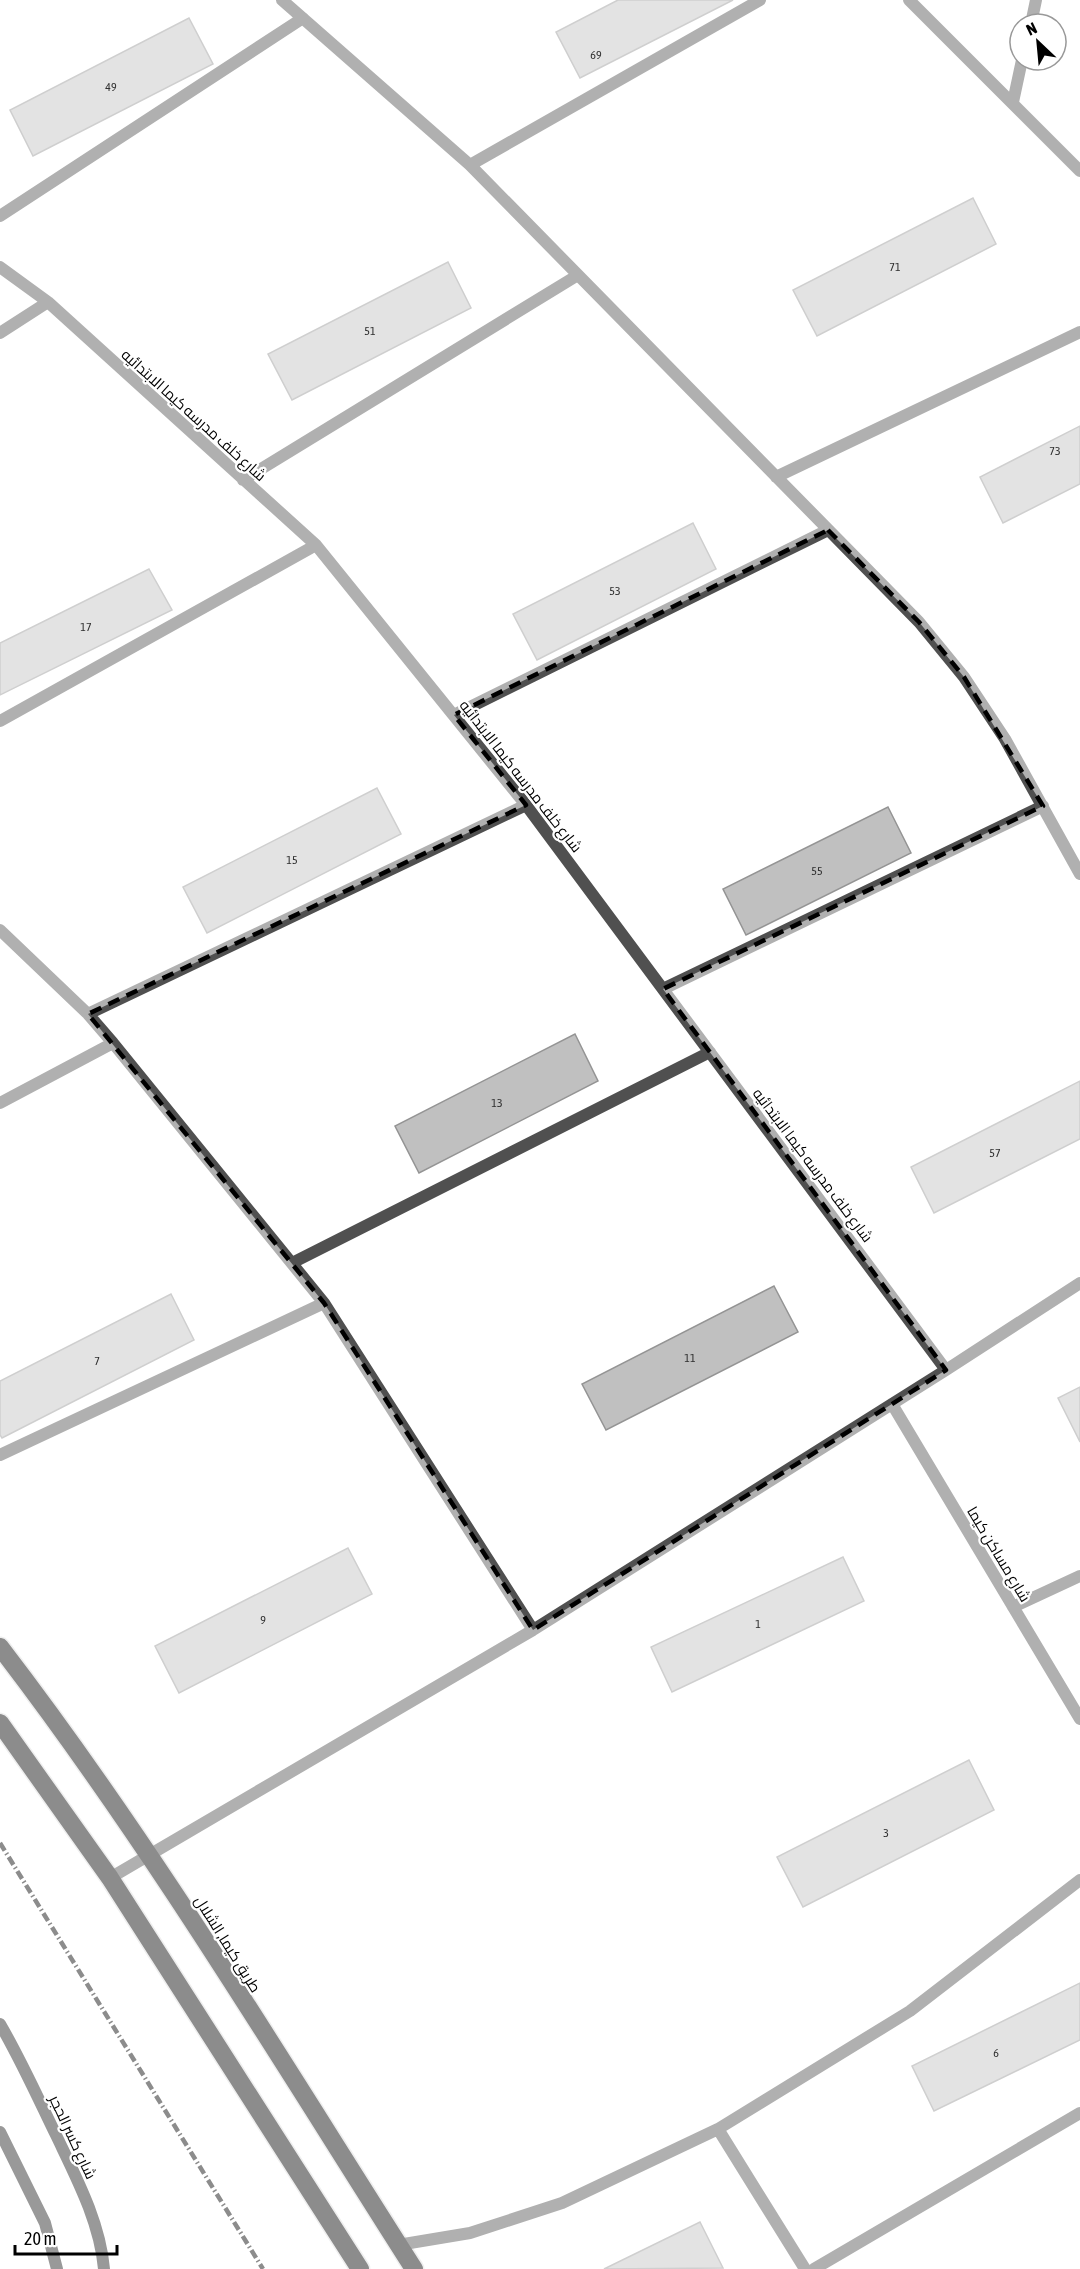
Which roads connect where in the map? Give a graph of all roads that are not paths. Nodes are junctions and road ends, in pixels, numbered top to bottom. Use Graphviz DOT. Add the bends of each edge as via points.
graph roads {
  1 [pos="282,0"];
  2 [pos="760,0"];
  3 [pos="909,0"];
  4 [pos="303,18"];
  5 [pos="1019,72"];
  6 [pos="1013,102"];
  7 [pos="470,165"];
  8 [pos="1080,171"];
  9 [pos="0,216"];
  10 [pos="0,267"];
  11 [pos="578,275"];
  12 [pos="48,302"];
  13 [pos="1080,332"];
  14 [pos="0,333"];
  15 [pos="776,477"];
  16 [pos="243,480"];
  17 [pos="828,530"];
  18 [pos="316,545"];
  19 [pos="454,716"];
  20 [pos="0,721"];
  21 [pos="526,805"];
  22 [pos="1042,806"];
  23 [pos="1080,874"];
  24 [pos="0,930"];
  25 [pos="663,989"];
  26 [pos="88,1014"];
  27 [pos="113,1043"];
  28 [pos="710,1052"];
  29 [pos="0,1103"];
  30 [pos="292,1263"];
  31 [pos="1080,1283"];
  32 [pos="324,1303"];
  33 [pos="946,1370"];
  34 [pos="892,1404"];
  35 [pos="0,1455"];
  36 [pos="1080,1575"];
  37 [pos="1013,1607"];
  38 [pos="533,1630"];
  39 [pos="0,1647"];
  40 [pos="1080,1719"];
  41 [pos="0,1723"];
  42 [pos="150,1855"];
  43 [pos="110,1878"];
  44 [pos="1080,1880"];
  45 [pos="0,2024"];
  46 [pos="1080,2113"];
  47 [pos="718,2130"];
  48 [pos="0,2132"];
  49 [pos="398,2245"];
  50 [pos="57,2269"];
  51 [pos="104,2269"];
  52 [pos="360,2269"];
  53 [pos="414,2269"];
  54 [pos="805,2269"];
  55 [pos="814,2269"];
  1 -- 4 [label="street"];
  2 -- 7 [label="street"];
  3 -- 6 [label="street"];
  4 -- 7 [label="street"];
  4 -- 9 [label="street"];
  5 -- 6 [label="street"];
  6 -- 8 [label="street"];
  7 -- 11 [label="street"];
  10 -- 12 [label="street, شارع خلف مدرسه كيما الابتدائيه"];
  11 -- 15 [label="street"];
  11 -- 16 [label="street"];
  12 -- 14 [label="street"];
  12 -- 16 [label="street, شارع خلف مدرسه كيما الابتدائيه"];
  13 -- 15 [label="street"];
  15 -- 17 [label="street"];
  16 -- 18 [label="street, شارع خلف مدرسه كيما الابتدائيه"];
  17 -- 19 [label="street"];
  17 -- 22 [label="street" via="918,622 964,677 1005,739"];
  18 -- 19 [label="street, شارع خلف مدرسه كيما الابتدائيه"];
  18 -- 20 [label="street"];
  19 -- 21 [label="street, شارع خلف مدرسه كيما الابتدائيه"];
  21 -- 25 [label="street, شارع خلف مدرسه كيما الابتدائيه"];
  21 -- 26 [label="street"];
  22 -- 23 [label="street"];
  22 -- 25 [label="street"];
  24 -- 26 [label="street"];
  25 -- 28 [label="street, شارع خلف مدرسه كيما الابتدائيه"];
  26 -- 27 [label="street"];
  27 -- 29 [label="street"];
  27 -- 30 [label="street"];
  28 -- 30 [label="street"];
  28 -- 33 [label="street, شارع خلف مدرسه كيما الابتدائيه"];
  30 -- 32 [label="street"];
  31 -- 33 [label="street"];
  32 -- 35 [label="street"];
  32 -- 38 [label="street"];
  33 -- 34 [label="street"];
  34 -- 37 [label="street, شارع مساكن كيما"];
  34 -- 38 [label="street"];
  36 -- 37 [label="street"];
  37 -- 40 [label="street, شارع مساكن كيما"];
  38 -- 42 [label="street"];
  39 -- 42 [label="highway, طريق كيما, الشلال"];
  41 -- 43 [label="highway"];
  42 -- 43 [label="street"];
  42 -- 49 [label="highway, طريق كيما, الشلال"];
  43 -- 52 [label="highway"];
  44 -- 47 [label="street" via="910,2011"];
  45 -- 51 [label="main road, شارع كسر الحجر" via="80,2186 94,2223"];
  46 -- 55 [label="street"];
  47 -- 49 [label="street" via="562,2203 470,2233"];
  47 -- 54 [label="street"];
  48 -- 50 [label="main road" via="45,2223"];
  49 -- 53 [label="highway, طريق كيما, الشلال"];
}
